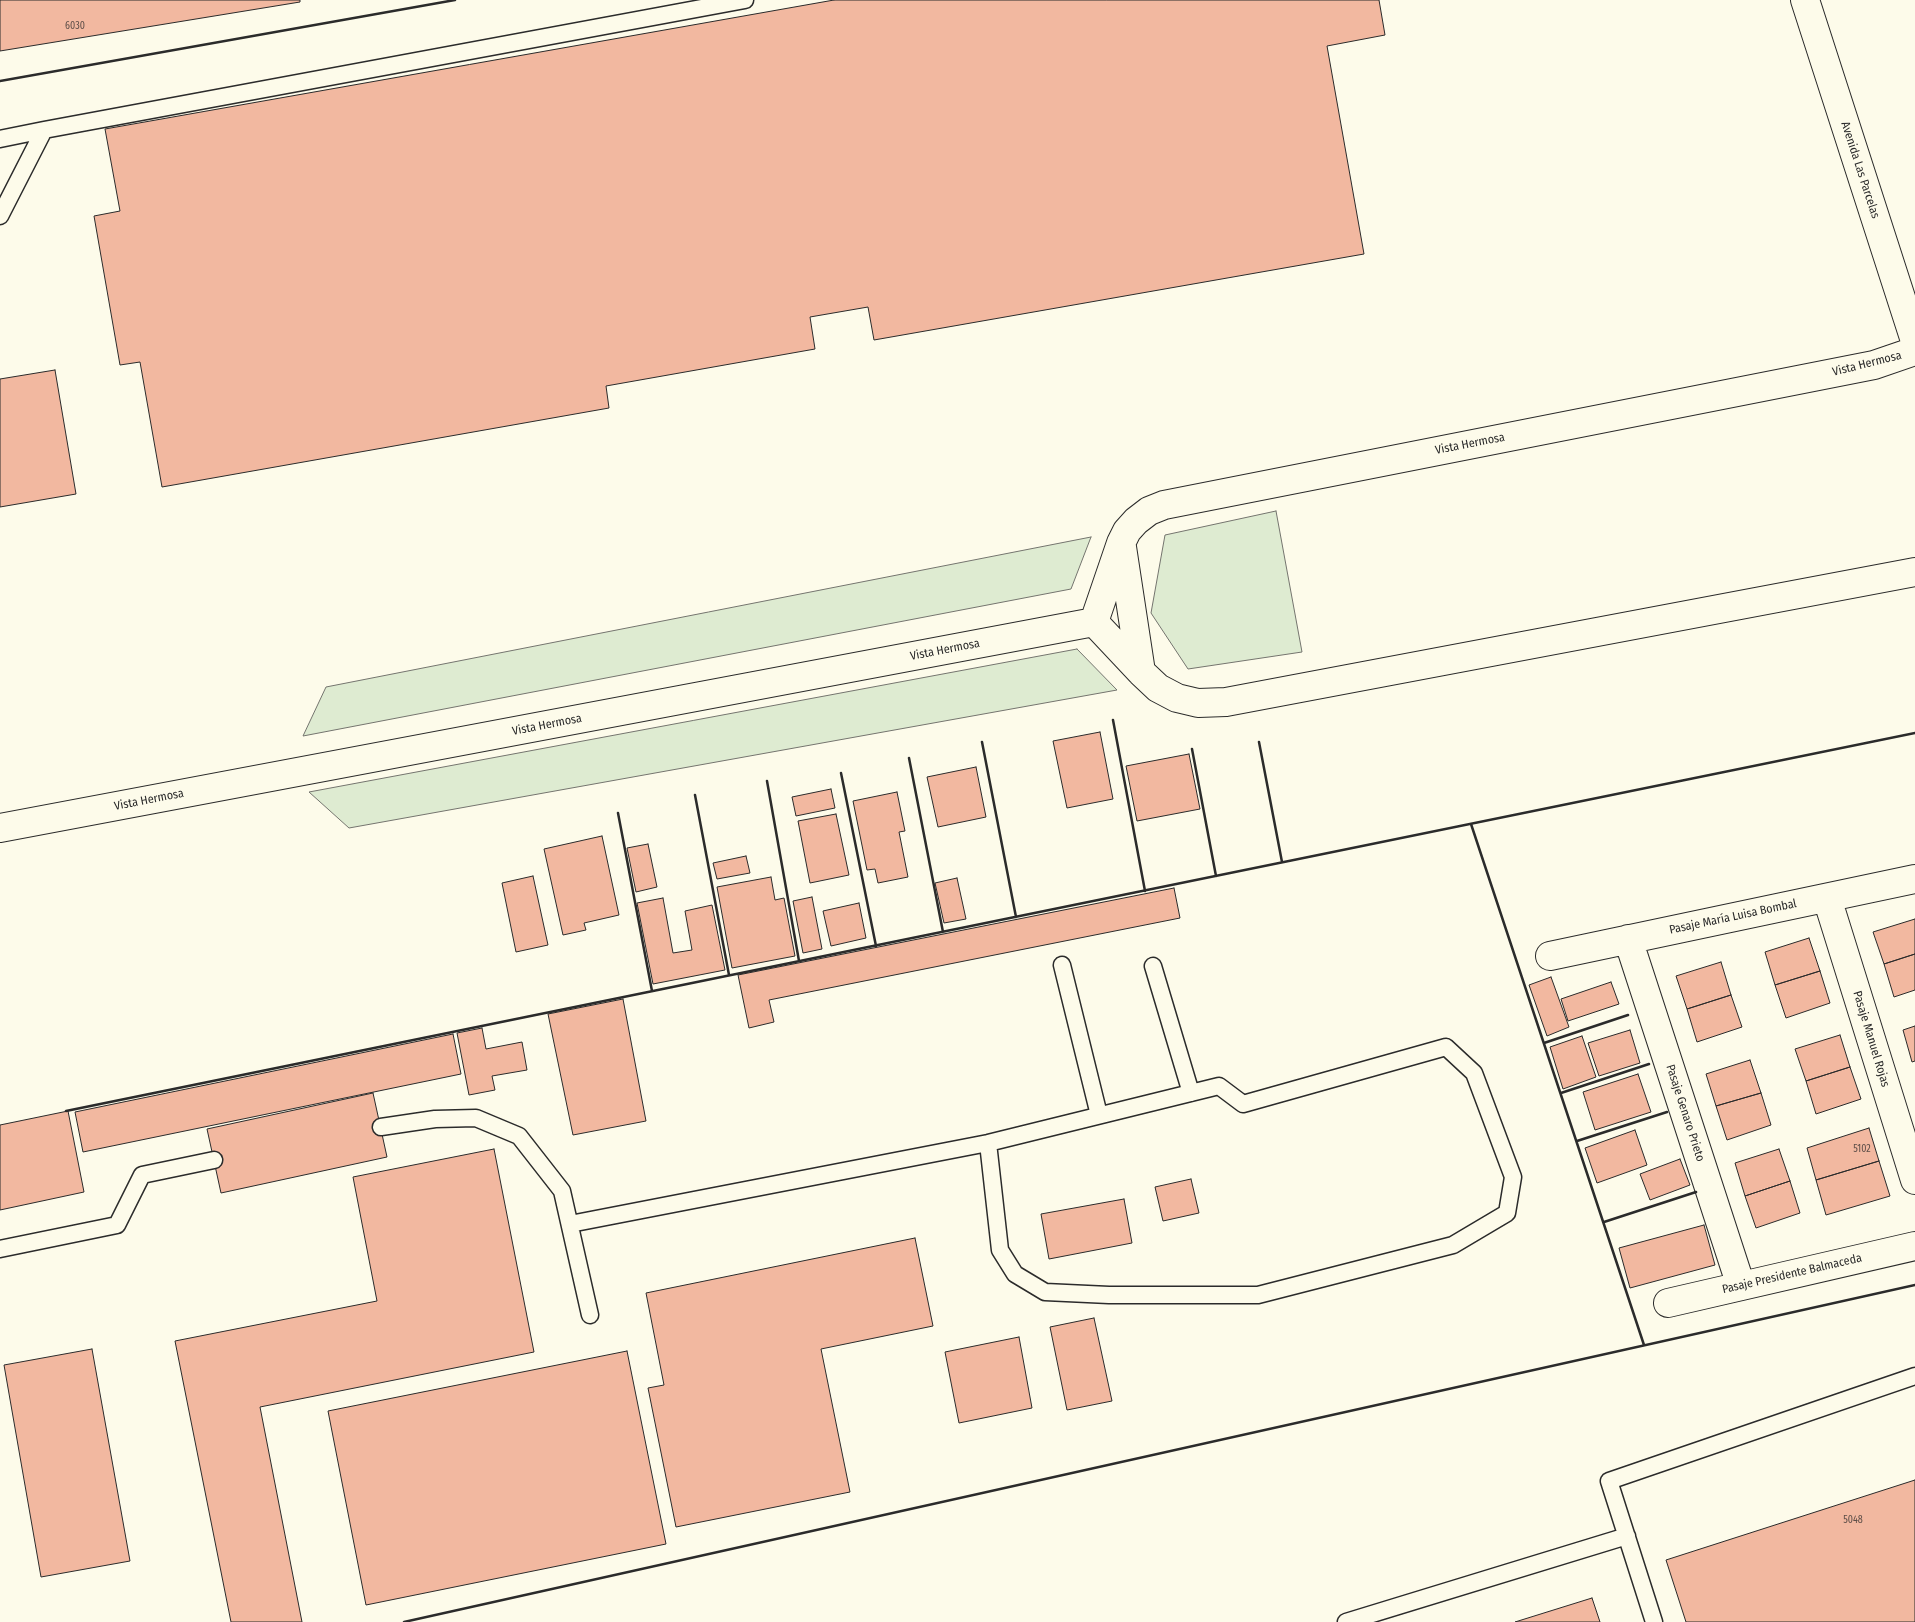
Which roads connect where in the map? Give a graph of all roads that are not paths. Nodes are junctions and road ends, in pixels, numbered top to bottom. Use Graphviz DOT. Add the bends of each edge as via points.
graph roads {
  1 [pos="746,0"];
  2 [pos="1805,0"];
  3 [pos="44,130"];
  4 [pos="0,140"];
  5 [pos="0,216"];
  6 [pos="1915,341"];
  7 [pos="1915,352"];
  8 [pos="1121,543"];
  9 [pos="1915,572"];
  10 [pos="1094,622"];
  11 [pos="1141,672"];
  12 [pos="0,828"];
  13 [pos="1915,879"];
  14 [pos="1827,898"];
  15 [pos="1628,939"];
  16 [pos="1550,956"];
  17 [pos="1062,965"];
  18 [pos="1153,966"];
  19 [pos="1191,1093"];
  20 [pos="1099,1115"];
  21 [pos="381,1127"];
  22 [pos="988,1143"];
  23 [pos="214,1160"];
  24 [pos="1915,1180"];
  25 [pos="570,1224"];
  26 [pos="1915,1246"];
  27 [pos="0,1249"];
  28 [pos="1742,1286"];
  29 [pos="1668,1303"];
  30 [pos="590,1315"];
  31 [pos="1915,1376"];
  32 [pos="1627,1536"];
  33 [pos="1346,1622"];
  34 [pos="1654,1622"];
  1 -- 3 [label="lane"];
  2 -- 6 [label="street, Avenida Las Parcelas"];
  3 -- 4 [label="lane"];
  3 -- 5 [label="lane"];
  7 -- 8 [label="street, Vista Hermosa" via="1874,365 1164,505 1136,521"];
  8 -- 10 [label="street, Vista Hermosa"];
  8 -- 11 [label="street"];
  9 -- 11 [label="street" via="1226,702 1177,698 1158,688"];
  10 -- 11 [label="street"];
  10 -- 12 [label="street, Vista Hermosa"];
  13 -- 14 [label="street, Pasaje María Luisa Bombal"];
  14 -- 15 [label="street, Pasaje María Luisa Bombal"];
  14 -- 24 [label="street, Pasaje Manuel Rojas"];
  15 -- 16 [label="street, Pasaje María Luisa Bombal"];
  15 -- 28 [label="street, Pasaje Genaro Prieto"];
  17 -- 20 [label="lane"];
  18 -- 19 [label="lane"];
  19 -- 20 [label="lane"];
  19 -- 22 [label="lane" via="1219,1086 1243,1104 1446,1047 1474,1073 1513,1177 1507,1214 1453,1245 1258,1295 1045,1292 1015,1274 1000,1250"];
  20 -- 22 [label="lane"];
  21 -- 25 [label="lane" via="435,1119 476,1118 519,1136 562,1191"];
  22 -- 25 [label="lane"];
  23 -- 27 [label="lane" via="142,1175 117,1225"];
  25 -- 30 [label="lane"];
  26 -- 28 [label="street, Pasaje Presidente Balmaceda"];
  28 -- 29 [label="street, Pasaje Presidente Balmaceda"];
  31 -- 32 [label="lane" via="1608,1481"];
  32 -- 33 [label="lane"];
  32 -- 34 [label="lane"];
}
